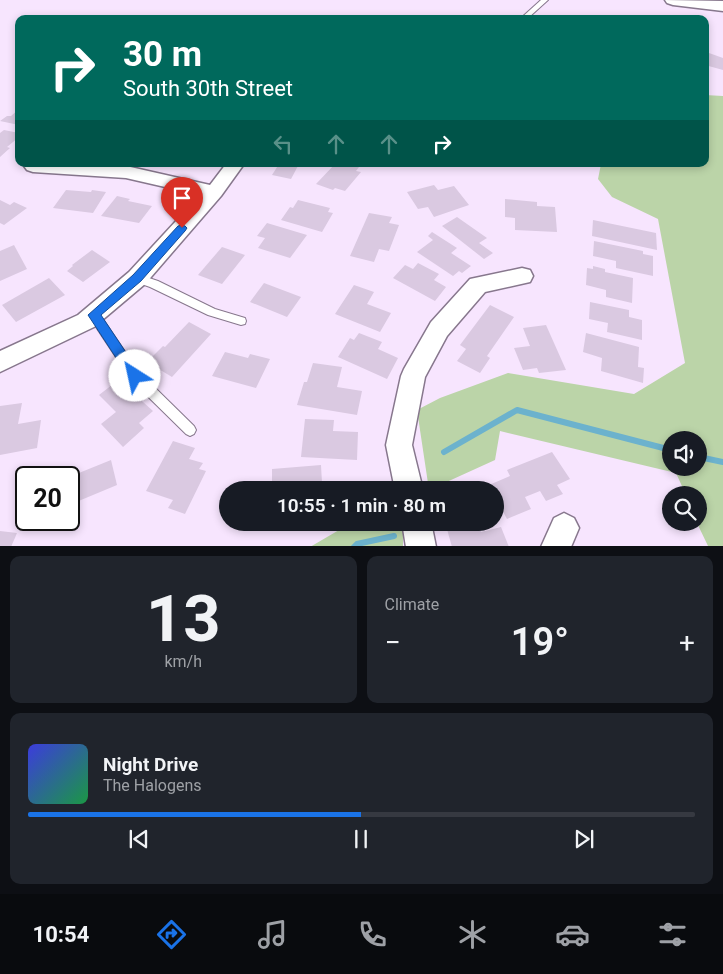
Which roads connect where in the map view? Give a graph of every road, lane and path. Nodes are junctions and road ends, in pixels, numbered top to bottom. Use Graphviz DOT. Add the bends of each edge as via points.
graph roads {
  1 [pos="545,0"];
  2 [pos="673,0"];
  3 [pos="723,6"];
  4 [pos="528,15"];
  5 [pos="48,167"];
  6 [pos="233,167"];
  7 [pos="214,192"];
  8 [pos="522,276"];
  9 [pos="137,278"];
  10 [pos="94,315"];
  11 [pos="241,321"];
  12 [pos="0,362"];
  13 [pos="190,430"];
  14 [pos="407,481"];
  15 [pos="418,531"];
  16 [pos="421,546"];
  1 -- 4 [label="lane"];
  2 -- 3 [label="street"];
  5 -- 7 [label="street" via="126,172"];
  6 -- 7 [label="street"];
  7 -- 9 [label="street"];
  8 -- 14 [label="street" via="478,285 438,329 413,376 399,445"];
  9 -- 10 [label="street"];
  9 -- 11 [label="lane" via="212,312"];
  10 -- 12 [label="street"];
  10 -- 13 [label="lane" via="135,376"];
  15 -- 16 [label="street"];
}
